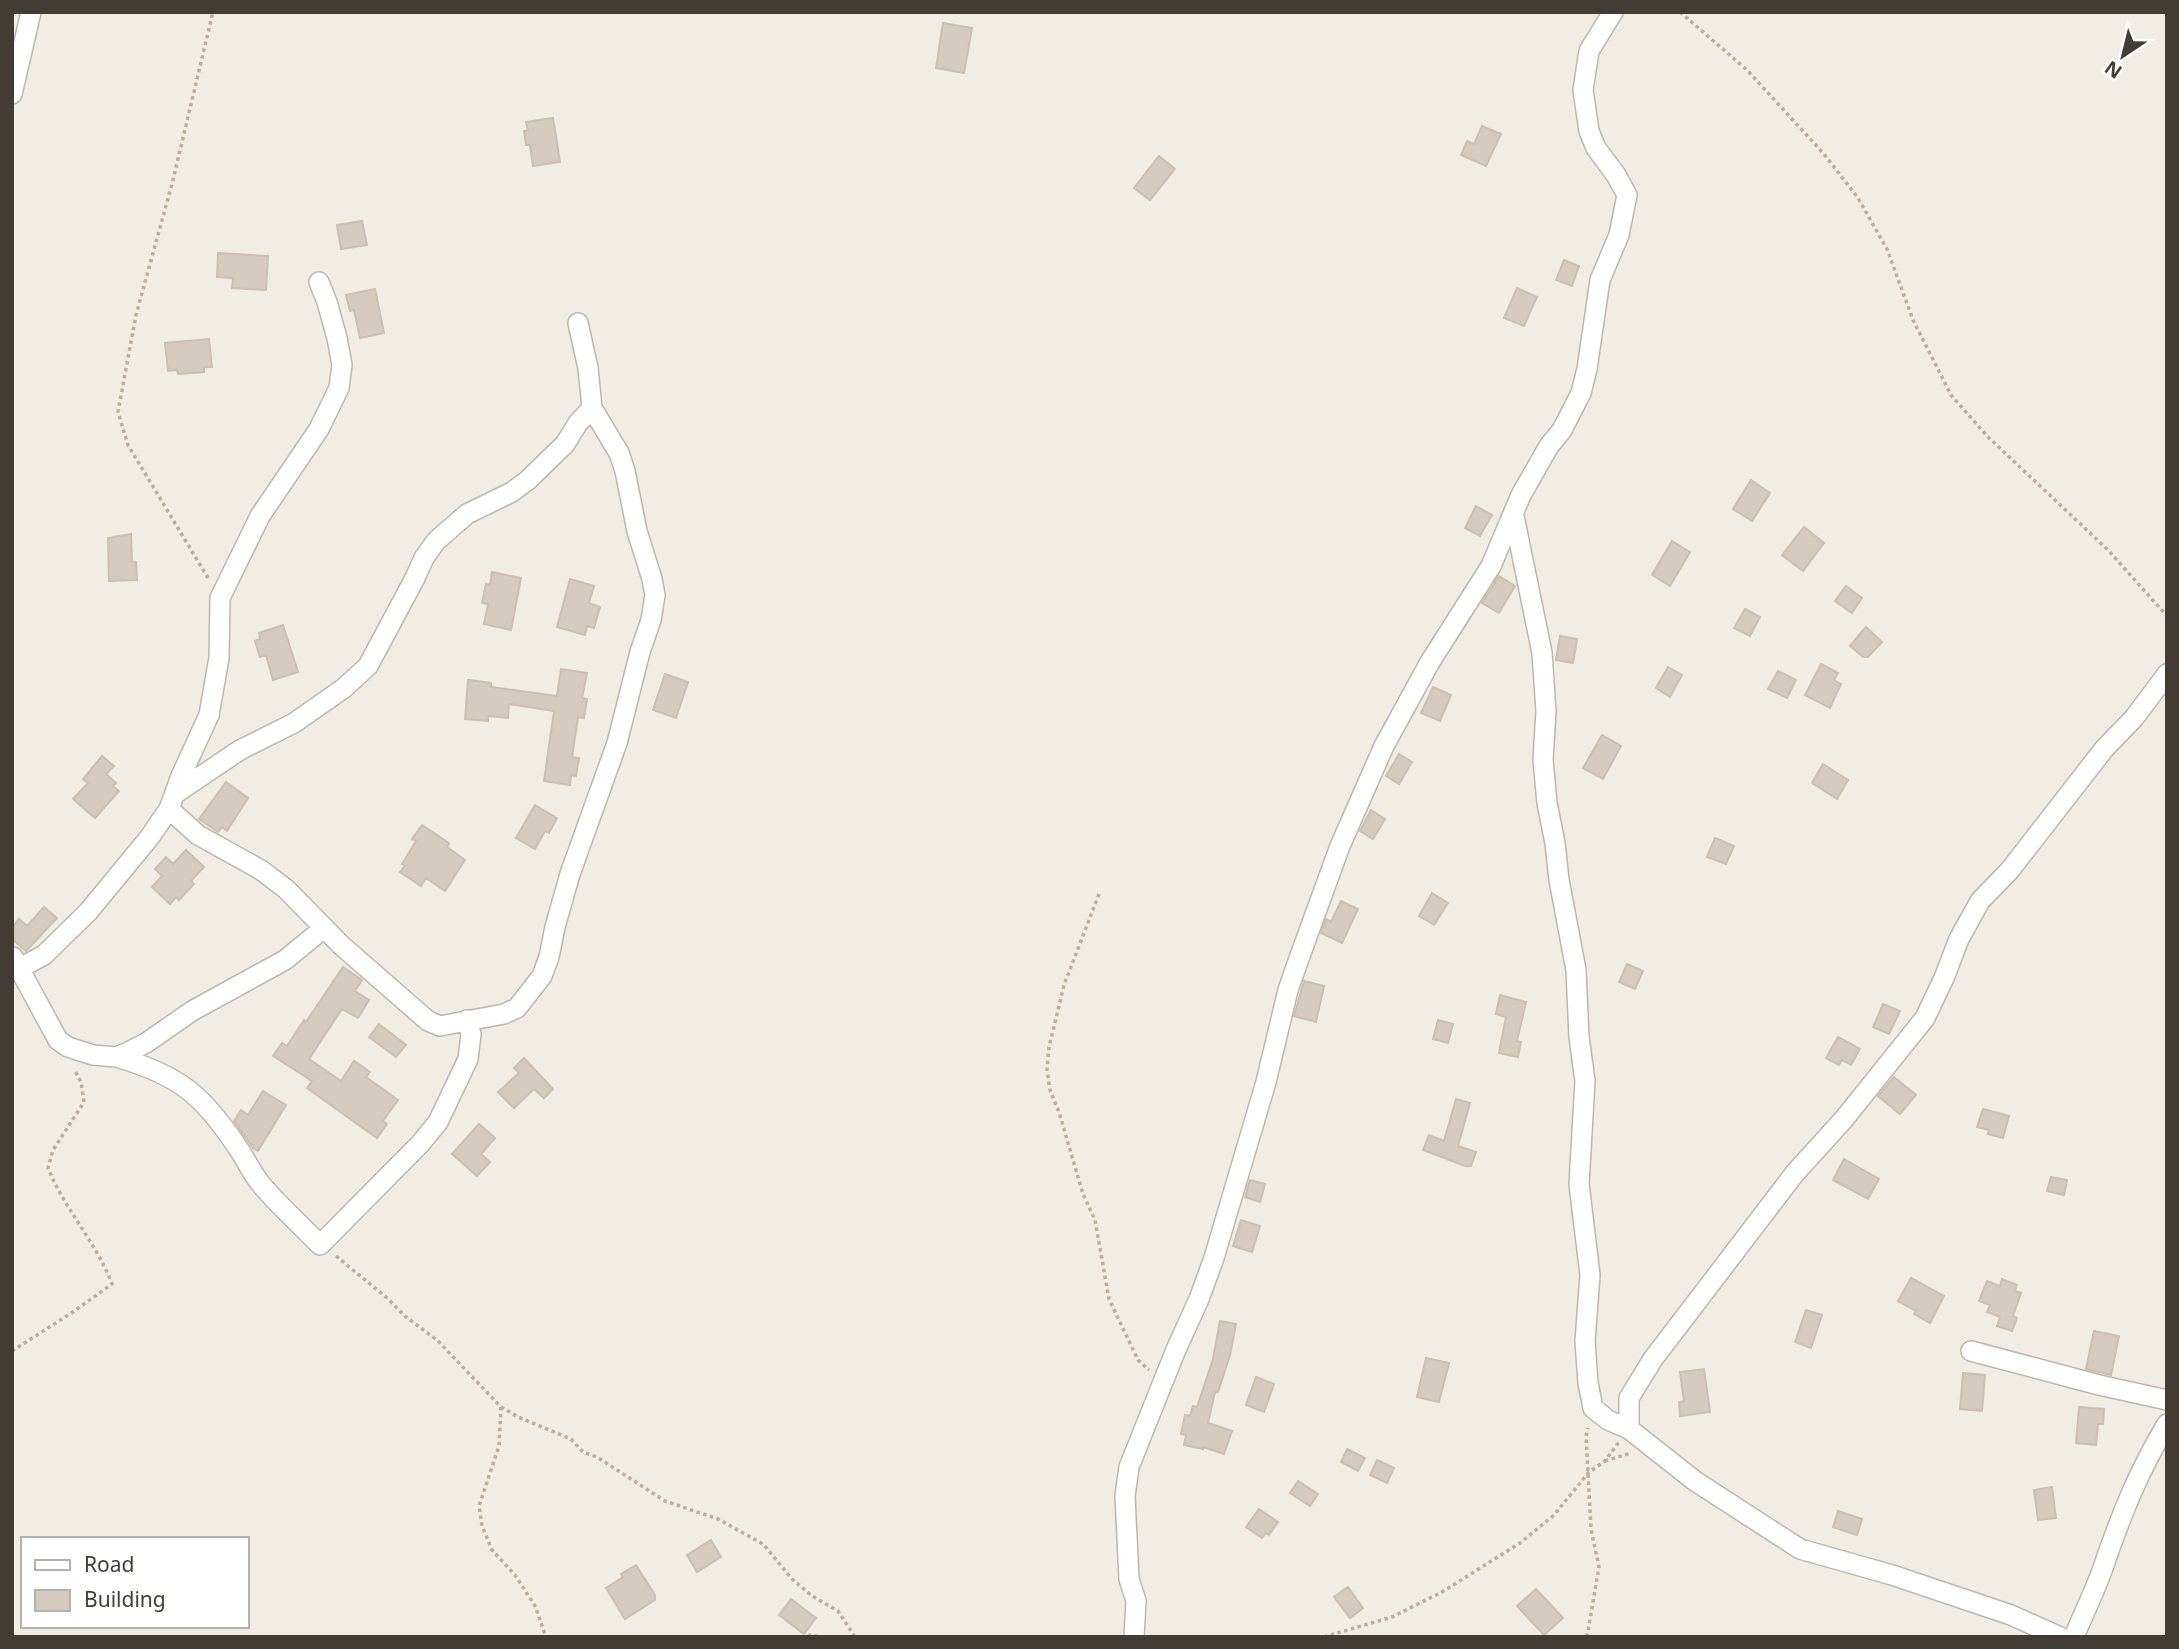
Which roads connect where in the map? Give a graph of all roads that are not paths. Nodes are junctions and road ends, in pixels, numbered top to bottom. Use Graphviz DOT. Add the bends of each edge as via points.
graph roads {
  1 [pos="31,12"];
  2 [pos="1613,12"];
  3 [pos="12,94"];
  4 [pos="318,282"];
  5 [pos="578,323"];
  6 [pos="592,408"];
  7 [pos="1514,516"];
  8 [pos="2167,674"];
  9 [pos="172,801"];
  10 [pos="324,928"];
  11 [pos="16,962"];
  12 [pos="467,1020"];
  13 [pos="116,1056"];
  14 [pos="1971,1351"];
  15 [pos="2167,1400"];
  16 [pos="2167,1424"];
  17 [pos="1629,1429"];
  18 [pos="1134,1637"];
  19 [pos="2060,1637"];
  20 [pos="2074,1637"];
  1 -- 3 [label="street"];
  2 -- 7 [label="street" via="1589,51 1583,90 1596,148 1627,195 1624,214 1600,280 1581,393 1521,495"];
  4 -- 9 [label="street" via="337,338 342,365 339,388 319,429 260,516 220,598 216,686 209,715"];
  5 -- 6 [label="street"];
  6 -- 9 [label="street" via="565,444 528,480 467,514 436,541 368,666 294,723 240,750"];
  6 -- 12 [label="street" via="625,471 652,579 654,606 617,743 570,874 542,976 517,1008"];
  7 -- 17 [label="street" via="1542,653 1547,803 1576,970 1585,1081 1579,1184 1590,1275 1588,1383 1593,1408"];
  7 -- 18 [label="street" via="1491,566 1384,746 1340,846 1288,990 1214,1258 1134,1451 1126,1485 1129,1579 1137,1613"];
  8 -- 17 [label="street" via="1980,901 1924,1018 1795,1173 1653,1359 1629,1398"];
  9 -- 10 [label="street" via="198,835 261,870"];
  9 -- 11 [label="street" via="149,838 88,912 44,955"];
  10 -- 12 [label="street" via="428,1021 440,1026"];
  10 -- 13 [label="street" via="285,960 192,1011 146,1043"];
  11 -- 13 [label="street" via="58,1040 93,1055"];
  12 -- 13 [label="street" via="471,1034 468,1059 438,1122 320,1245 259,1181 201,1099 167,1075"];
  14 -- 15 [label="street"];
  16 -- 20 [label="street" via="2123,1508"];
  17 -- 19 [label="street" via="1695,1481 1800,1549 2011,1615"];
}
